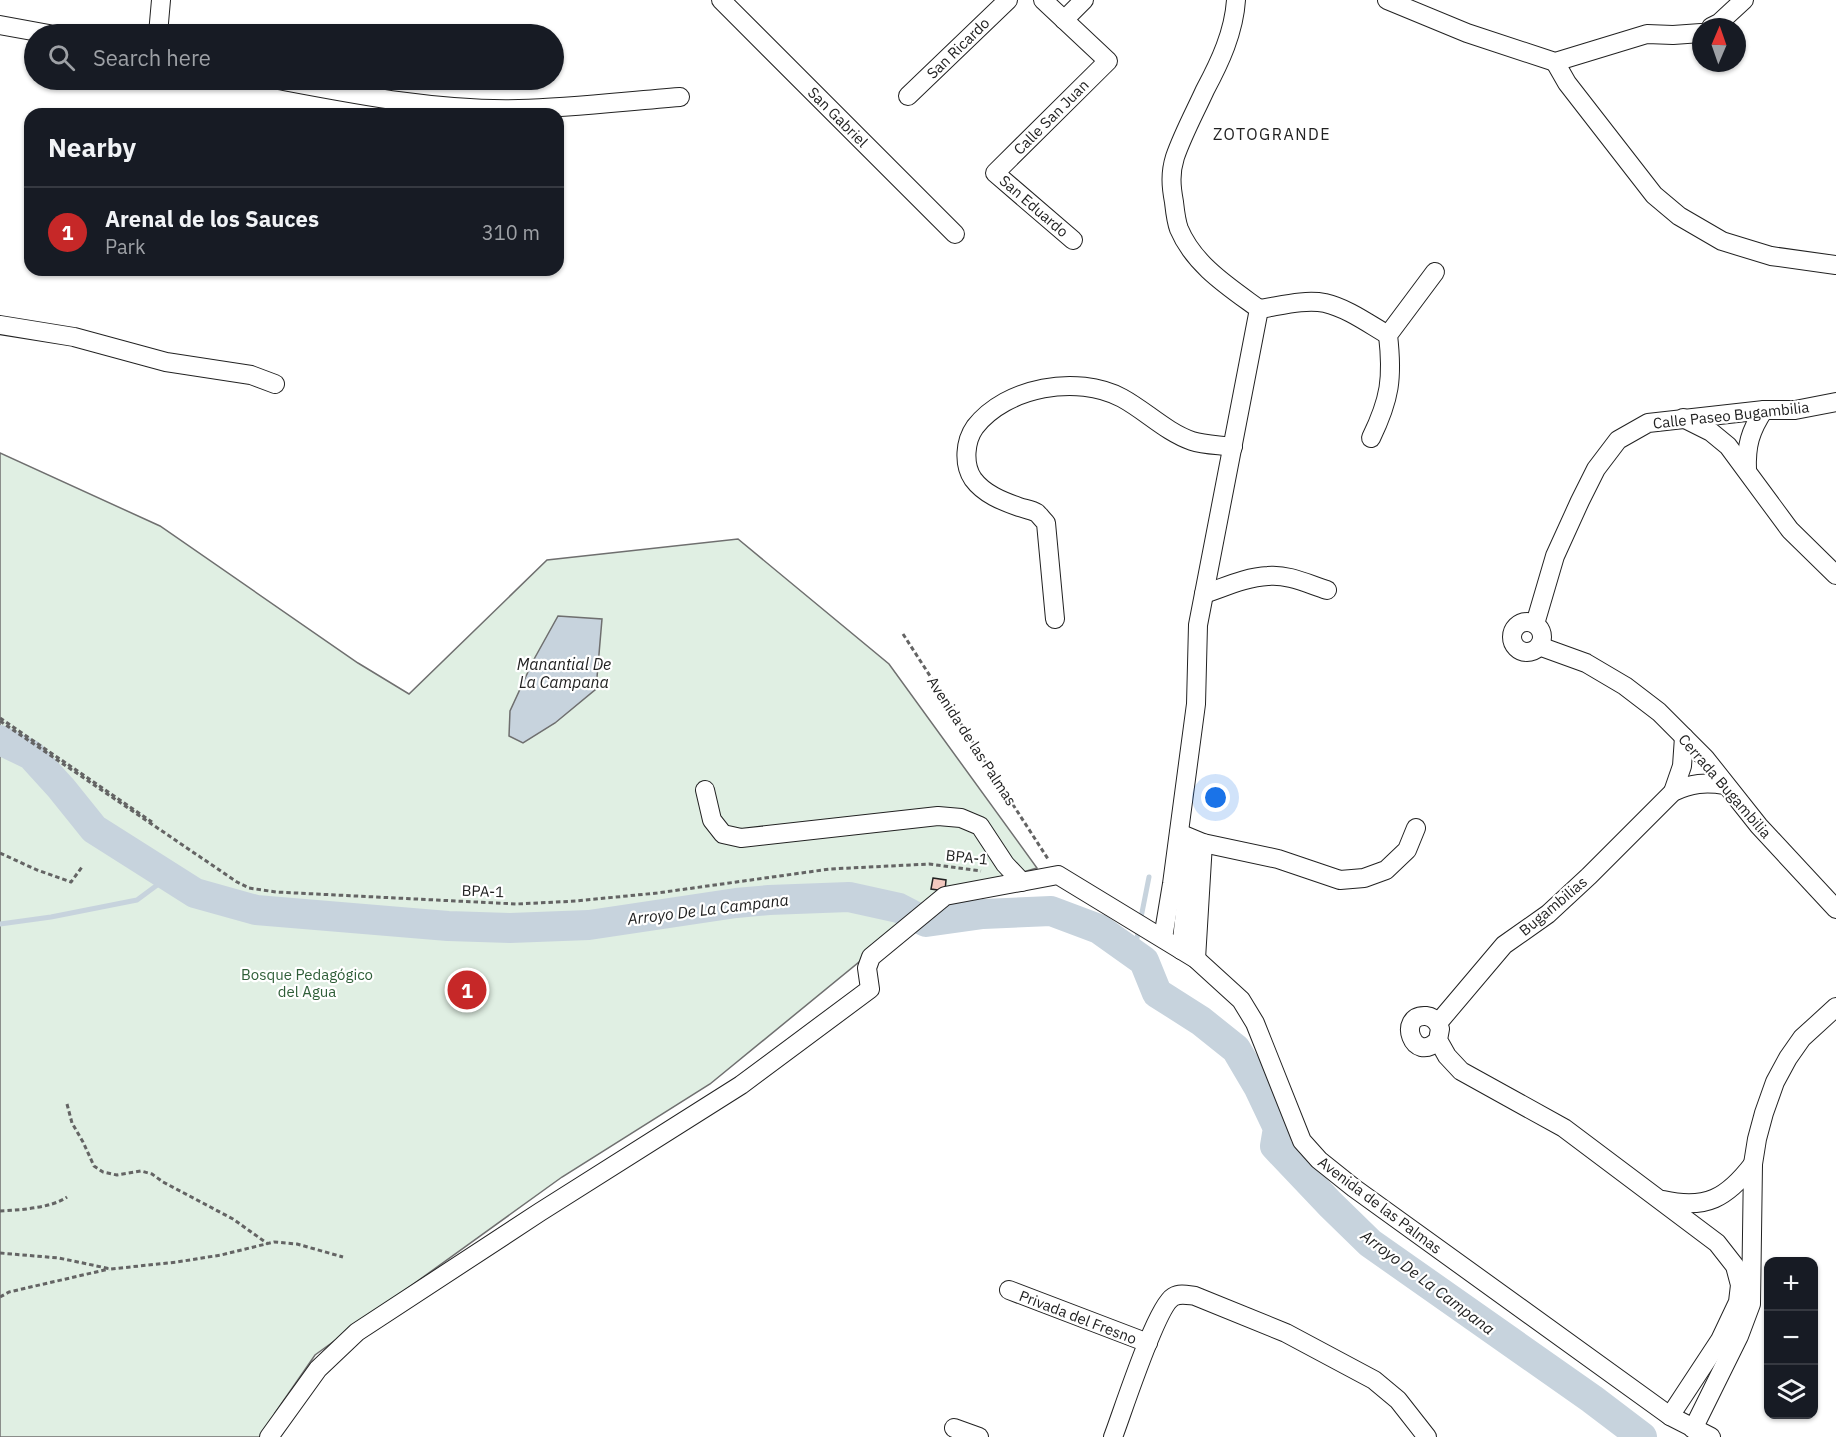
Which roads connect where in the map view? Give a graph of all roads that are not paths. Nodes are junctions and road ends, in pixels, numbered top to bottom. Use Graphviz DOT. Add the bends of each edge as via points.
graph roads {
  1 [pos="161,0"];
  2 [pos="721,0"];
  3 [pos="1008,0"];
  4 [pos="1043,0"];
  5 [pos="1084,0"];
  6 [pos="1236,0"];
  7 [pos="1387,0"];
  8 [pos="1744,0"];
  9 [pos="1724,18"];
  10 [pos="1064,20"];
  11 [pos="159,24"];
  12 [pos="0,25"];
  13 [pos="24,29"];
  14 [pos="1692,34"];
  15 [pos="1555,62"];
  16 [pos="329,90"];
  17 [pos="908,96"];
  18 [pos="680,97"];
  19 [pos="495,108"];
  20 [pos="532,108"];
  21 [pos="995,173"];
  22 [pos="955,234"];
  23 [pos="1072,240"];
  24 [pos="1836,265"];
  25 [pos="1435,272"];
  26 [pos="1259,309"];
  27 [pos="0,325"];
  28 [pos="1388,335"];
  29 [pos="276,384"];
  30 [pos="1836,402"];
  31 [pos="1764,410"];
  32 [pos="1683,418"];
  33 [pos="1371,438"];
  34 [pos="1233,447"];
  35 [pos="1747,470"];
  36 [pos="1836,575"];
  37 [pos="1327,590"];
  38 [pos="1204,594"];
  39 [pos="1055,619"];
  40 [pos="1535,624"];
  41 [pos="1539,646"];
  42 [pos="1684,737"];
  43 [pos="1725,785"];
  44 [pos="705,790"];
  45 [pos="1673,792"];
  46 [pos="1416,828"];
  47 [pos="1192,839"];
  48 [pos="1016,876"];
  49 [pos="1836,909"];
  50 [pos="1156,934"];
  51 [pos="1189,954"];
  52 [pos="1836,1007"];
  53 [pos="1753,1164"];
  54 [pos="1658,1199"];
  55 [pos="1009,1290"];
  56 [pos="1148,1343"];
  57 [pos="1670,1416"];
  58 [pos="954,1428"];
  59 [pos="1693,1429"];
  60 [pos="1121,1435"];
  61 [pos="269,1437"];
  62 [pos="979,1437"];
  63 [pos="1427,1437"];
  64 [pos="1711,1437"];
  1 -- 11 [label="street"];
  2 -- 22 [label="street, San Gabriel"];
  3 -- 17 [label="street, San Ricardo"];
  4 -- 10 [label="street"];
  5 -- 10 [label="street"];
  6 -- 26 [label="street" via="1229,38 1174,159 1170,181 1179,228 1191,250 1223,282"];
  7 -- 15 [label="street" via="1467,33"];
  8 -- 9 [label="street"];
  10 -- 21 [label="street, Calle San Juan" via="1108,61"];
  12 -- 13 [label="street"];
  14 -- 15 [label="street" via="1647,34"];
  15 -- 24 [label="street" via="1654,195 1679,216 1722,241 1771,256"];
  16 -- 19 [label="street" via="375,99"];
  18 -- 20 [label="street"];
  21 -- 23 [label="street, San Eduardo"];
  25 -- 28 [label="street"];
  26 -- 28 [label="street" via="1325,303"];
  26 -- 34 [label="street"];
  27 -- 29 [label="street" via="74,337 166,362 251,375"];
  28 -- 33 [label="street" via="1392,366 1389,390"];
  30 -- 31 [label="street, Calle Paseo Bugambilia" via="1796,410"];
  31 -- 32 [label="street, Calle Paseo Bugambilia"];
  31 -- 35 [label="street" via="1747,447"];
  32 -- 35 [label="street" via="1720,438"];
  32 -- 40 [label="street, Calle Paseo Bugambilia" via="1648,423 1618,440 1596,469 1556,556"];
  34 -- 38 [label="street"];
  34 -- 39 [label="street" via="1194,442 1173,433 1120,397 1093,388 1037,390 985,414 970,435 966,458 972,478 987,493 1036,513 1046,523"];
  35 -- 36 [label="street" via="1790,530"];
  37 -- 38 [label="street" via="1269,576"];
  38 -- 47 [label="street" via="1198,625"];
  40 -- 41 [label="street" via="1542,634"];
  40 -- 41 [label="street" via="1522,622 1511,637 1522,652"];
  41 -- 42 [label="street, Cerrada Bugambilia" via="1586,663 1625,686"];
  42 -- 43 [label="street, Cerrada Bugambilia"];
  42 -- 45 [label="street, Bugambilias" via="1682,765"];
  43 -- 45 [label="street, Bugambilias" via="1699,783"];
  43 -- 49 [label="street, Cerrada Bugambilia"];
  44 -- 48 [label="street" via="712,820 723,834 741,838 938,816 960,818 980,826"];
  45 -- 54 [label="street, Bugambilias" via="1548,914 1504,945 1438,1032 1447,1056 1461,1071 1564,1128"];
  46 -- 47 [label="street" via="1407,850 1386,870 1364,878 1340,880 1278,859"];
  47 -- 50 [label="street"];
  47 -- 51 [label="street"];
  48 -- 50 [label="street, Avenida de las Palmas" via="1058,874"];
  48 -- 61 [label="street" via="945,896 871,957 867,968 870,989 741,1085 357,1332 318,1369"];
  50 -- 51 [label="street, Avenida de las Palmas"];
  51 -- 57 [label="street, Avenida de las Palmas" via="1241,1000 1302,1141 1319,1160"];
  52 -- 53 [label="street" via="1802,1038 1774,1082"];
  53 -- 54 [label="street" via="1715,1200 1693,1204"];
  53 -- 59 [label="street" via="1751,1304"];
  54 -- 57 [label="street" via="1716,1244 1735,1266 1740,1285 1738,1302 1726,1329"];
  55 -- 56 [label="street, Privada del Fresno"];
  56 -- 60 [label="street"];
  56 -- 63 [label="street" via="1171,1298 1182,1294 1196,1296 1286,1333 1374,1380 1398,1400"];
  57 -- 59 [label="street, Avenida de las Palmas"];
  58 -- 62 [label="street"];
  59 -- 64 [label="street, Avenida de las Palmas"];
}
